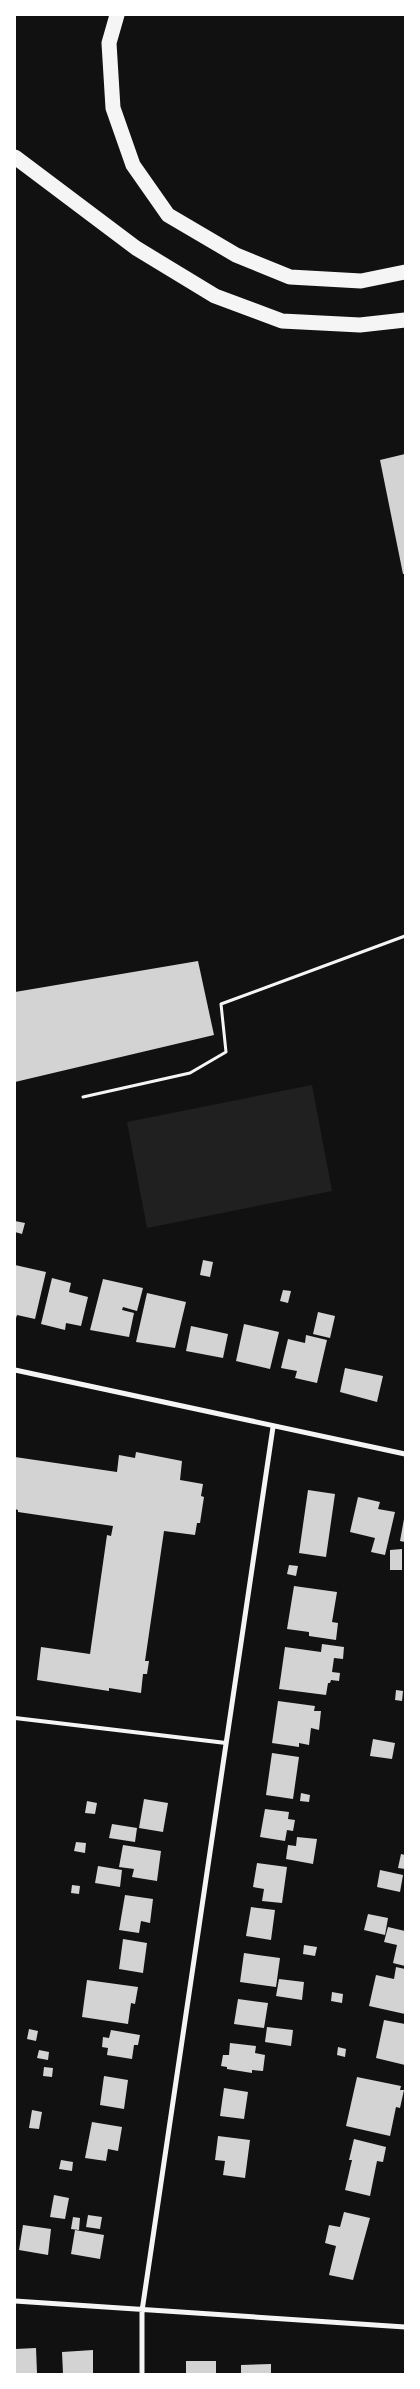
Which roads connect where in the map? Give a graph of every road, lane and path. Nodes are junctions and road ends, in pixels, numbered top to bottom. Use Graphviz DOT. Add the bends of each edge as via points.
graph roads {
  1 [pos="116,15"];
  2 [pos="15,157"];
  3 [pos="405,272"];
  4 [pos="405,320"];
  5 [pos="405,936"];
  6 [pos="82,1097"];
  7 [pos="15,1370"];
  8 [pos="273,1427"];
  9 [pos="405,1454"];
  10 [pos="15,1718"];
  11 [pos="226,1743"];
  12 [pos="15,2301"];
  13 [pos="142,2311"];
  14 [pos="405,2327"];
  15 [pos="142,2374"];
  1 -- 3 [label="highway" via="109,43 113,108 133,165 168,215 236,255 290,277 361,281"];
  2 -- 4 [label="highway" via="136,248 215,296 282,321 360,326"];
  5 -- 6 [label="path" via="221,1004 226,1052 190,1072"];
  7 -- 8 [label="street"];
  8 -- 9 [label="street"];
  8 -- 11 [label="street"];
  10 -- 11 [label="lane"];
  11 -- 13 [label="street"];
  12 -- 13 [label="street"];
  13 -- 14 [label="street"];
  13 -- 15 [label="street"];
}
